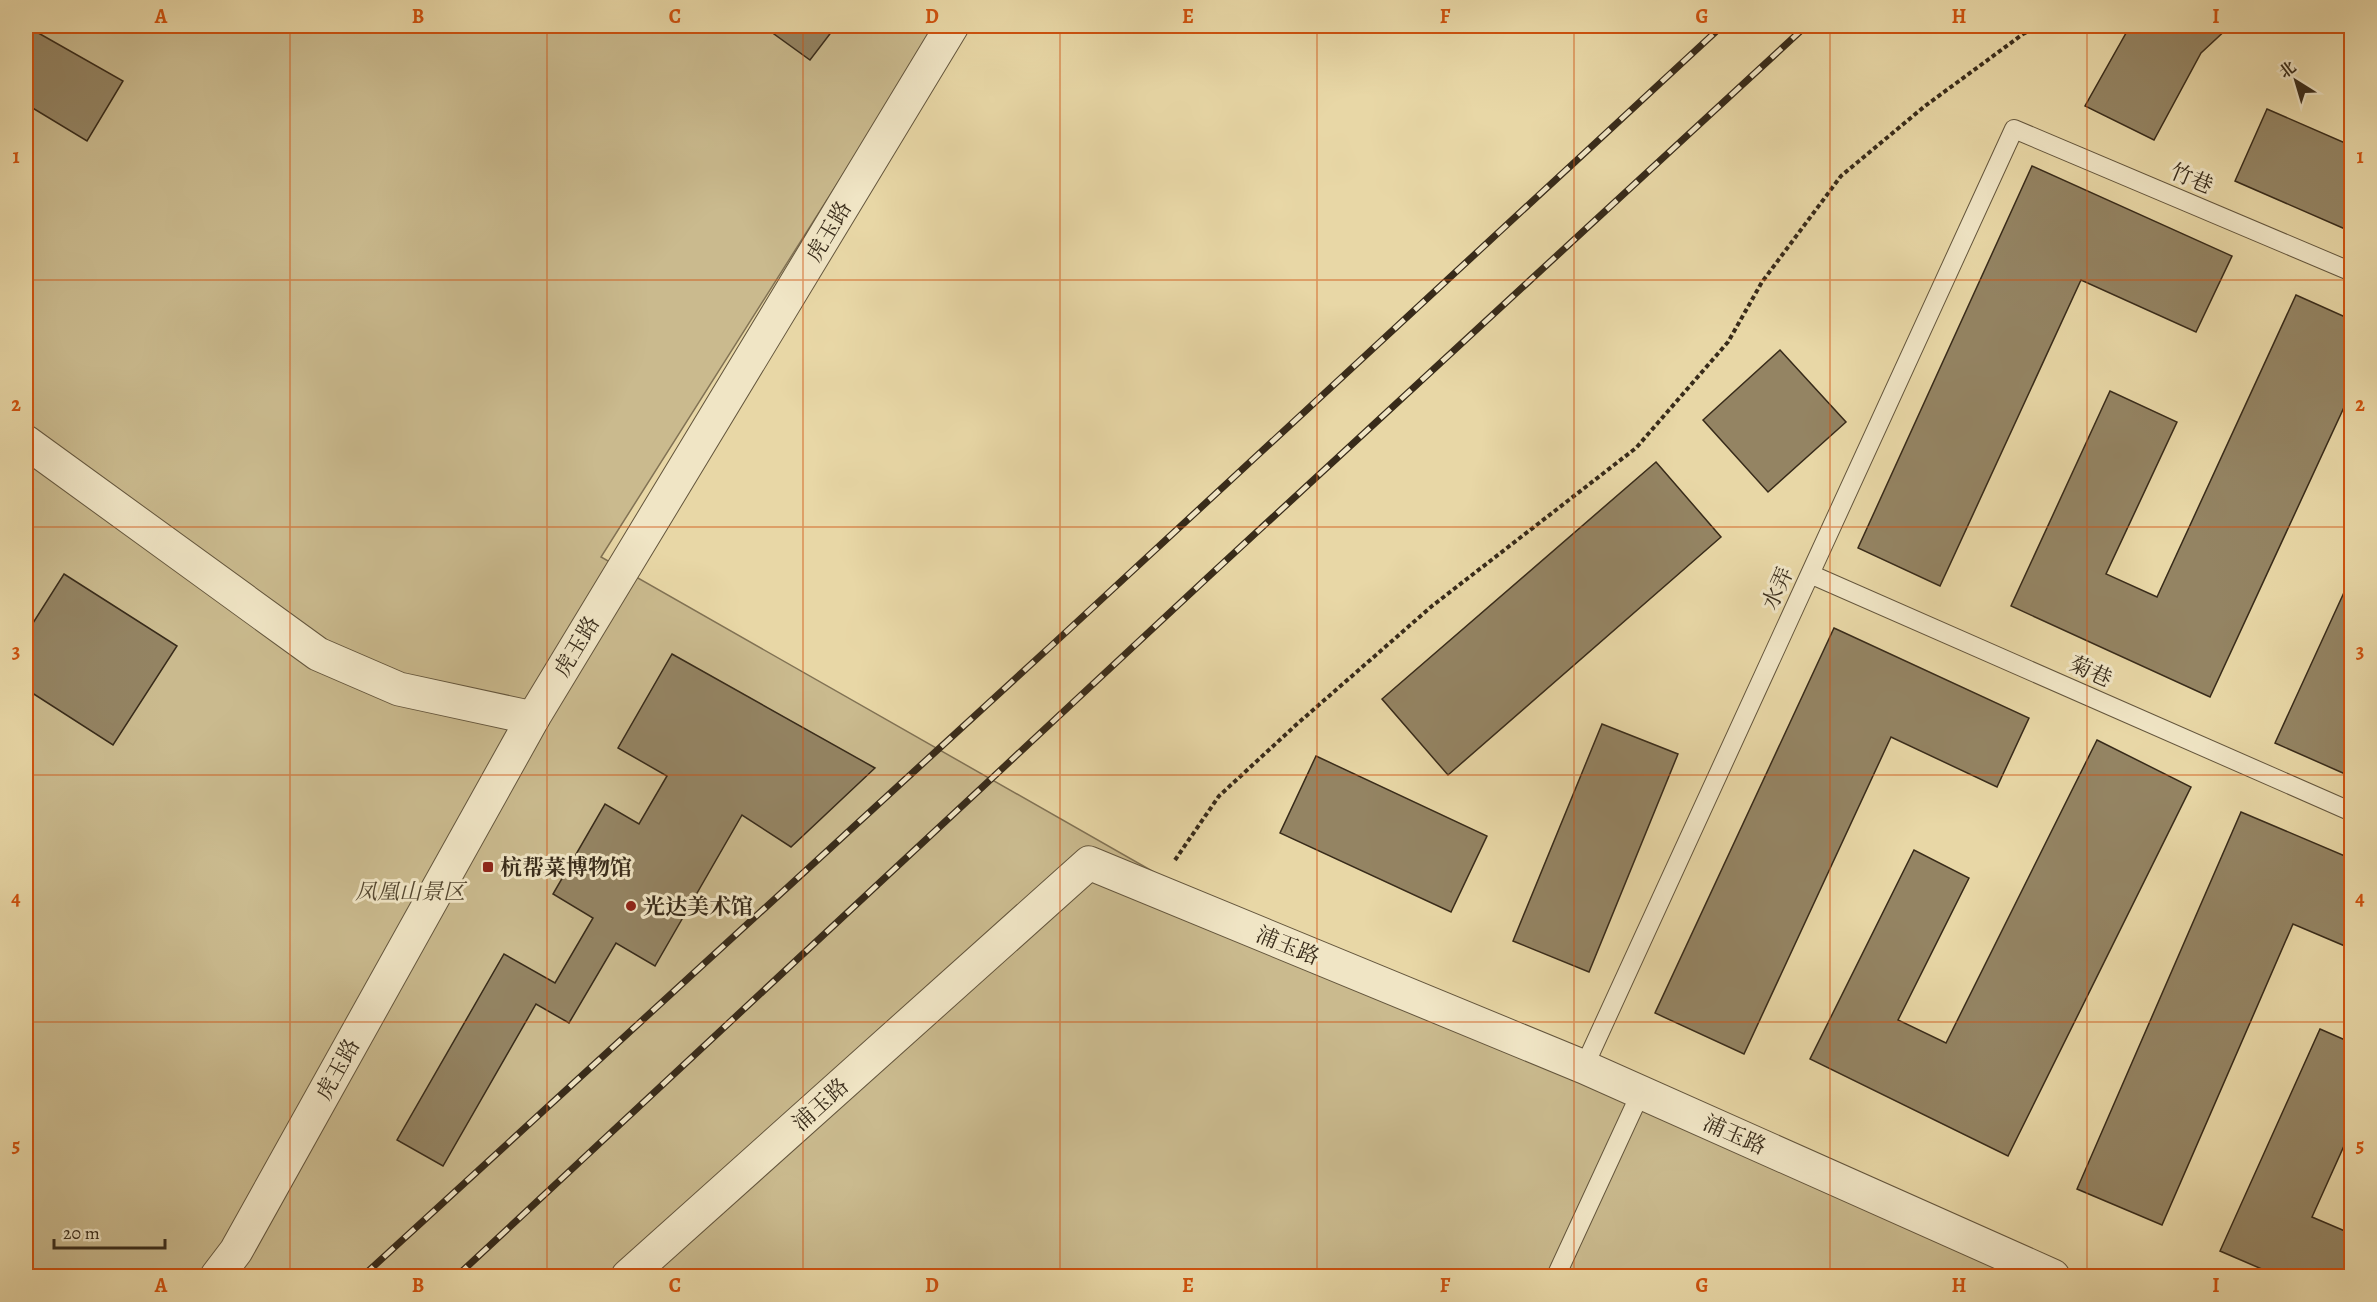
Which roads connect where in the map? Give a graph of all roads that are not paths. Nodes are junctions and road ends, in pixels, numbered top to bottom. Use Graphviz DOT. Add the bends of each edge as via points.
graph roads {
  1 [pos="952,26"];
  2 [pos="2014,129"];
  3 [pos="2352,272"];
  4 [pos="26,442"];
  5 [pos="1810,574"];
  6 [pos="533,718"];
  7 [pos="2352,812"];
  8 [pos="1584,1067"];
  9 [pos="1641,1092"];
  10 [pos="217,1276"];
  11 [pos="628,1276"];
  12 [pos="1556,1276"];
  13 [pos="2053,1276"];
  1 -- 6 [label="street, 虎玉路"];
  2 -- 3 [label="lane, 竹巷"];
  2 -- 5 [label="lane, 水弄"];
  4 -- 6 [label="street" via="318,654 399,689"];
  5 -- 7 [label="lane, 菊巷"];
  5 -- 8 [label="lane, 水弄"];
  6 -- 10 [label="street, 虎玉路" via="236,1251"];
  8 -- 9 [label="street, 浦玉路"];
  8 -- 11 [label="street, 浦玉路" via="1089,863"];
  9 -- 12 [label="lane"];
  9 -- 13 [label="street, 浦玉路"];
}
